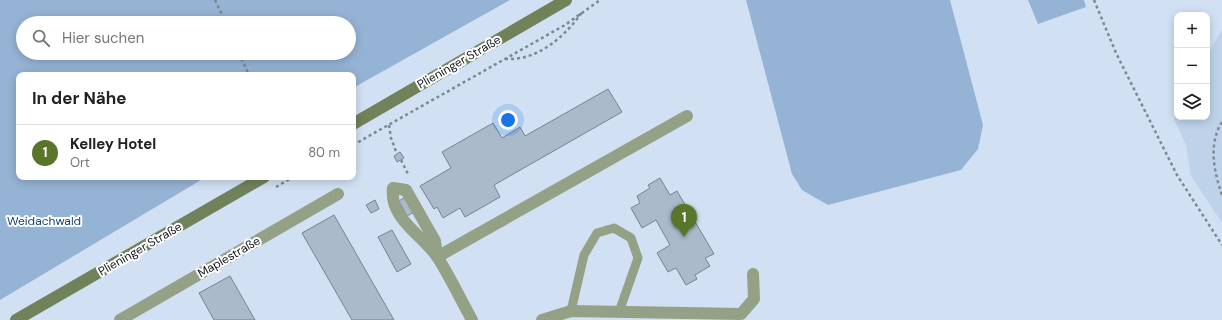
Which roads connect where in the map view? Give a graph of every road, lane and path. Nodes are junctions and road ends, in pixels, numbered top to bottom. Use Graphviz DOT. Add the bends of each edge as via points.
graph roads {
  1 [pos="215,0"];
  2 [pos="566,0"];
  3 [pos="600,0"];
  4 [pos="1094,0"];
  5 [pos="584,10"];
  6 [pos="223,16"];
  7 [pos="504,59"];
  8 [pos="242,60"];
  9 [pos="248,72"];
  10 [pos="687,116"];
  11 [pos="356,122"];
  12 [pos="1222,122"];
  13 [pos="389,125"];
  14 [pos="356,142"];
  15 [pos="397,154"];
  16 [pos="259,180"];
  17 [pos="338,194"];
  18 [pos="1222,195"];
  19 [pos="1222,245"];
  20 [pos="437,257"];
  21 [pos="753,274"];
  22 [pos="571,311"];
  23 [pos="619,312"];
  24 [pos="16,320"];
  25 [pos="120,320"];
  26 [pos="472,320"];
  27 [pos="542,320"];
  1 -- 6 [label="path"];
  2 -- 11 [label="main road, Plieninger Straße"];
  3 -- 5 [label="path"];
  4 -- 19 [label="path" via="1116,53 1177,175"];
  5 -- 7 [label="path"];
  5 -- 7 [label="path" via="560,38 532,54 515,60"];
  7 -- 13 [label="path"];
  8 -- 9 [label="path"];
  10 -- 20 [label="street"];
  12 -- 18 [label="path" via="1213,146 1214,166"];
  13 -- 14 [label="path"];
  13 -- 15 [label="path"];
  16 -- 24 [label="main road, Plieninger Straße"];
  17 -- 25 [label="street, Maplestraße"];
  20 -- 20 [label="street" via="435,241 406,190 393,188 391,199 407,226"];
  20 -- 26 [label="street"];
  21 -- 23 [label="street" via="754,299 740,314"];
  22 -- 23 [label="street"];
  22 -- 23 [label="lane" via="584,255 597,233 614,228 631,238 638,258"];
  22 -- 27 [label="street"];
}
